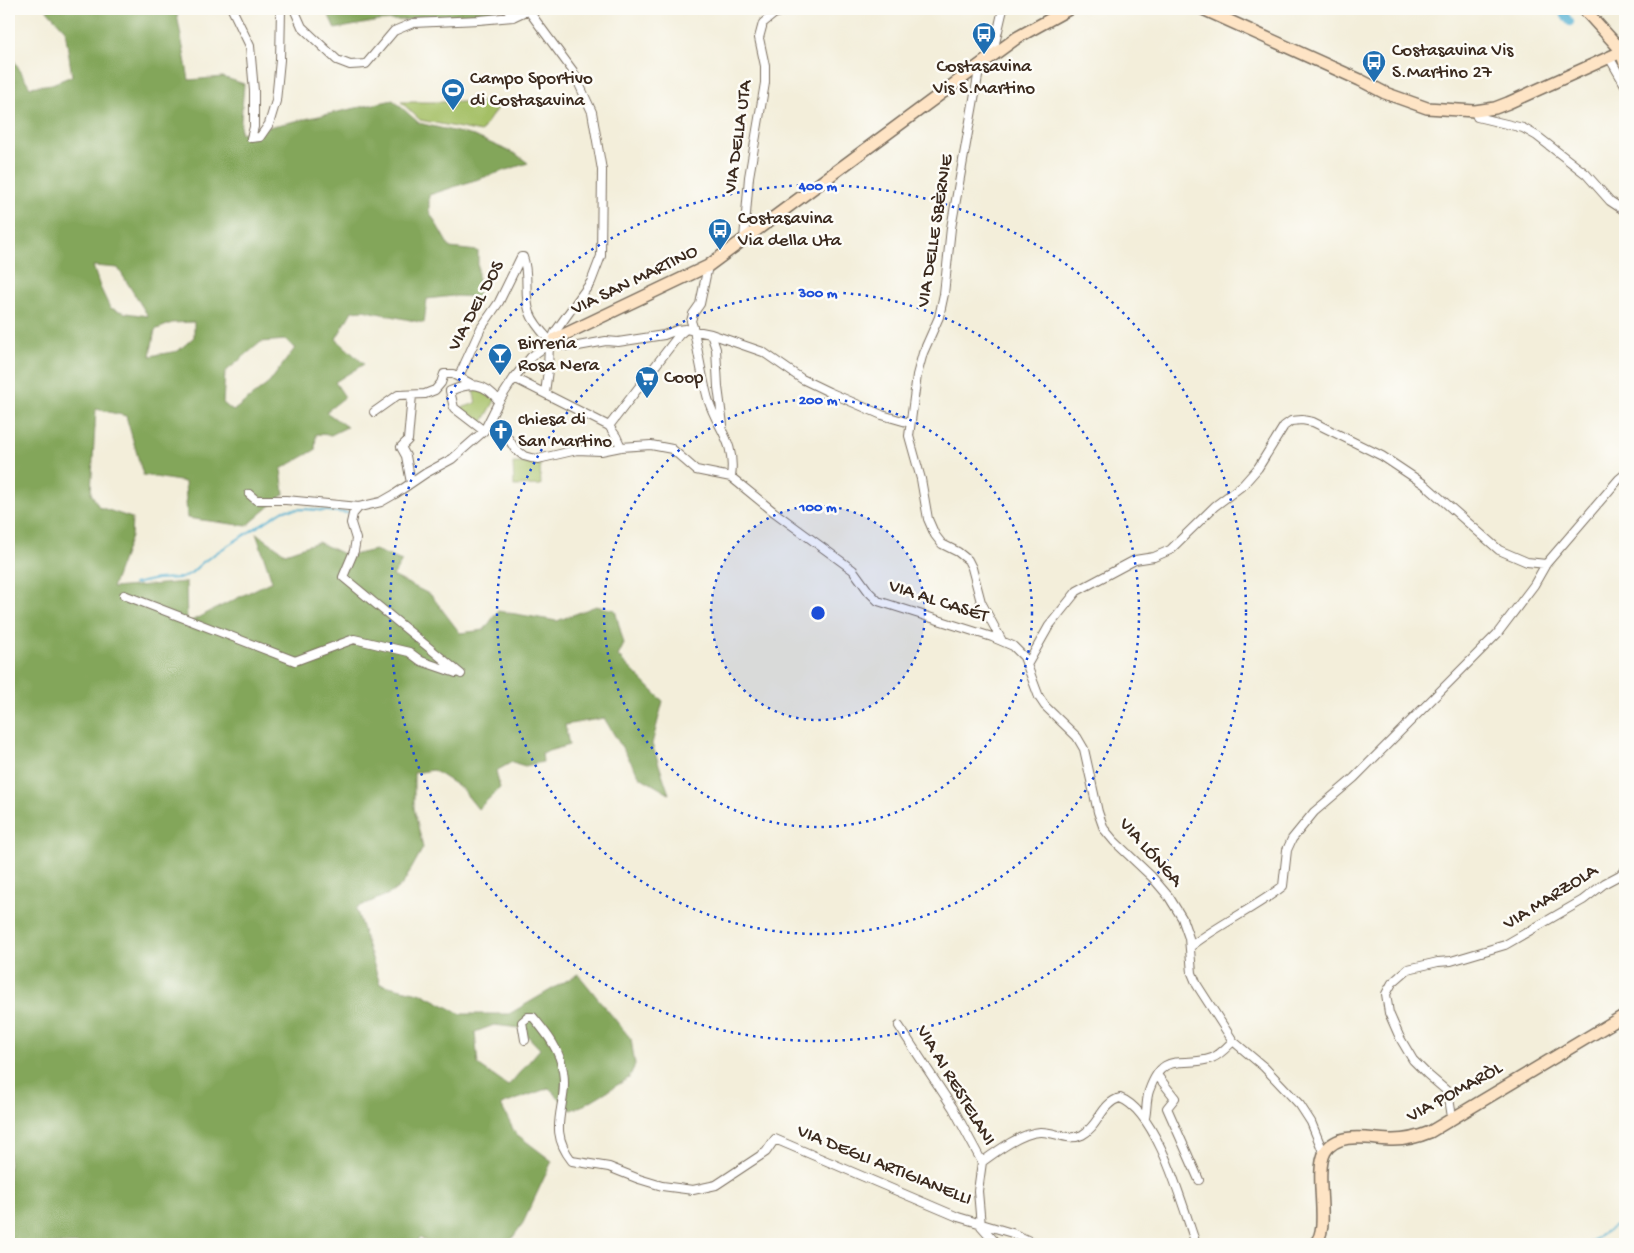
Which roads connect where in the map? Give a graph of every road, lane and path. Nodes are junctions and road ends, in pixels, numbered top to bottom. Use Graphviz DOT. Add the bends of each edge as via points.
graph roads {
  1 [pos="232,9"];
  2 [pos="281,9"];
  3 [pos="294,9"];
  4 [pos="506,9"];
  5 [pos="529,9"];
  6 [pos="787,9"];
  7 [pos="1003,9"];
  8 [pos="1069,9"];
  9 [pos="1203,9"];
  10 [pos="1584,9"];
  11 [pos="773,11"];
  12 [pos="513,17"];
  13 [pos="1609,38"];
  14 [pos="1623,51"];
  15 [pos="992,56"];
  16 [pos="1609,57"];
  17 [pos="980,65"];
  18 [pos="1625,85"];
  19 [pos="1475,111"];
  20 [pos="1625,211"];
  21 [pos="744,239"];
  22 [pos="708,266"];
  23 [pos="690,330"];
  24 [pos="711,334"];
  25 [pos="552,342"];
  26 [pos="459,376"];
  27 [pos="514,378"];
  28 [pos="473,385"];
  29 [pos="545,394"];
  30 [pos="412,395"];
  31 [pos="500,401"];
  32 [pos="374,412"];
  33 [pos="491,419"];
  34 [pos="910,423"];
  35 [pos="608,426"];
  36 [pos="484,431"];
  37 [pos="724,432"];
  38 [pos="621,447"];
  39 [pos="1625,474"];
  40 [pos="731,476"];
  41 [pos="411,483"];
  42 [pos="249,494"];
  43 [pos="359,507"];
  44 [pos="1546,564"];
  45 [pos="124,595"];
  46 [pos="1002,641"];
  47 [pos="1027,665"];
  48 [pos="1625,870"];
  49 [pos="1190,947"];
  50 [pos="1625,1015"];
  51 [pos="899,1026"];
  52 [pos="525,1040"];
  53 [pos="1233,1041"];
  54 [pos="1157,1075"];
  55 [pos="1452,1117"];
  56 [pos="1145,1118"];
  57 [pos="1324,1154"];
  58 [pos="982,1162"];
  59 [pos="1198,1180"];
  60 [pos="981,1223"];
  61 [pos="997,1244"];
  62 [pos="1036,1244"];
  63 [pos="1196,1244"];
  64 [pos="1314,1244"];
  1 -- 2 [label="street" via="250,46 254,91 251,138 260,137 269,124 276,101"];
  3 -- 12 [label="street" via="302,27 338,60 350,65 366,64 394,31 413,23"];
  4 -- 12 [label="street"];
  5 -- 12 [label="street"];
  5 -- 25 [label="street" via="572,72 592,112 602,170 601,256 591,282 555,332"];
  6 -- 11 [label="street, VIA DELLA UTA"];
  7 -- 15 [label="street"];
  8 -- 15 [label="street, VIA SAN MARTINO"];
  9 -- 19 [label="street" via="1408,102 1427,108"];
  10 -- 13 [label="street"];
  11 -- 21 [label="street, VIA DELLA UTA" via="763,23 760,38 765,83 749,176"];
  13 -- 14 [label="street"];
  13 -- 16 [label="street"];
  14 -- 16 [label="street"];
  15 -- 17 [label="street, VIA SAN MARTINO"];
  16 -- 18 [label="street"];
  16 -- 19 [label="street" via="1508,103"];
  17 -- 21 [label="street, VIA SAN MARTINO"];
  17 -- 34 [label="street, VIA DELLE SBÈRNIE" via="944,294 939,317 917,375"];
  19 -- 20 [label="street" via="1476,117 1523,128 1537,136 1586,174 1610,201"];
  21 -- 22 [label="street, VIA SAN MARTINO"];
  22 -- 23 [label="street" via="700,304 693,314"];
  22 -- 25 [label="street, VIA SAN MARTINO"];
  23 -- 24 [label="street"];
  23 -- 25 [label="street" via="578,346"];
  23 -- 35 [label="street" via="679,335"];
  23 -- 37 [label="street" via="708,401"];
  24 -- 34 [label="street" via="763,352 802,379 882,415"];
  24 -- 37 [label="street" via="716,349"];
  25 -- 26 [label="street, VIA DEL DOS" via="530,312 526,266 521,257 499,302 481,328"];
  25 -- 27 [label="street, VIA SAN MARTINO" via="531,357"];
  25 -- 29 [label="street"];
  26 -- 28 [label="street"];
  26 -- 30 [label="street" via="444,374 435,390"];
  27 -- 29 [label="street"];
  27 -- 31 [label="street, VIA SAN MARTINO"];
  28 -- 31 [label="street" via="492,392"];
  28 -- 36 [label="street" via="450,391 454,408"];
  29 -- 35 [label="street"];
  30 -- 32 [label="street" via="398,395"];
  30 -- 41 [label="street" via="408,440 401,446"];
  31 -- 33 [label="street, VIA SAN MARTINO"];
  33 -- 36 [label="street, VIA SAN MARTINO"];
  33 -- 38 [label="street" via="515,449 531,458"];
  34 -- 46 [label="street, VIA DELLE SBÈRNIE" via="909,436 935,535 942,544 968,560 981,602"];
  35 -- 38 [label="street"];
  36 -- 41 [label="street, VIA SAN MARTINO" via="452,459"];
  37 -- 40 [label="street" via="732,455"];
  38 -- 40 [label="street" via="651,445 672,449 696,470"];
  39 -- 44 [label="street"];
  40 -- 46 [label="street, VIA AL CASÉT" via="853,570 878,601"];
  41 -- 43 [label="street, VIA SAN MARTINO" via="381,502"];
  42 -- 43 [label="street, VIA SAN MARTINO" via="256,500"];
  43 -- 45 [label="street" via="351,523 356,539 354,551 343,577 461,674 421,661 409,652 354,639 295,661"];
  44 -- 47 [label="street" via="1527,562 1500,550 1424,484 1382,456 1313,422 1291,422 1284,426 1258,468 1243,485 1215,506 1170,550 1135,560 1077,591 1049,626"];
  44 -- 49 [label="street" via="1497,634 1354,778 1314,812 1287,850 1283,886"];
  46 -- 47 [label="street, VIA LÓNGA" via="1020,651"];
  47 -- 49 [label="street, VIA LÓNGA" via="1045,706 1077,737 1084,749 1104,828 1169,897 1182,918"];
  48 -- 55 [label="street, VIA MARZOLA" via="1583,900 1505,946 1408,969 1392,983 1386,994 1389,1013 1400,1038 1413,1060 1448,1092"];
  49 -- 53 [label="street, VIA LÓNGA" via="1192,973 1197,985"];
  50 -- 55 [label="street, VIA POMARÒL"];
  51 -- 58 [label="street, VIA AI RESTELANI" via="953,1108"];
  52 -- 60 [label="street, VIA DEGLI ARTIGIANELLI" via="522,1022 533,1017 560,1056 564,1086 559,1136 572,1161 608,1167 662,1186 693,1190 716,1185 766,1152 775,1139"];
  53 -- 54 [label="street" via="1212,1058 1174,1062 1162,1067"];
  53 -- 57 [label="street, VIA LÓNGA" via="1264,1066 1300,1105"];
  54 -- 56 [label="street" via="1149,1092"];
  54 -- 59 [label="street" via="1175,1098 1167,1108"];
  55 -- 57 [label="street, VIA POMARÒL" via="1416,1138 1354,1137 1330,1146"];
  56 -- 58 [label="street" via="1120,1098 1105,1108 1090,1128 1079,1136 1030,1134"];
  56 -- 63 [label="street" via="1163,1151"];
  57 -- 64 [label="street" via="1320,1188 1322,1231"];
  58 -- 60 [label="street, VIA AI RESTELANI" via="978,1191"];
  60 -- 61 [label="street"];
  60 -- 62 [label="street, VIA DEGLI ARTIGIANELLI"];
}
